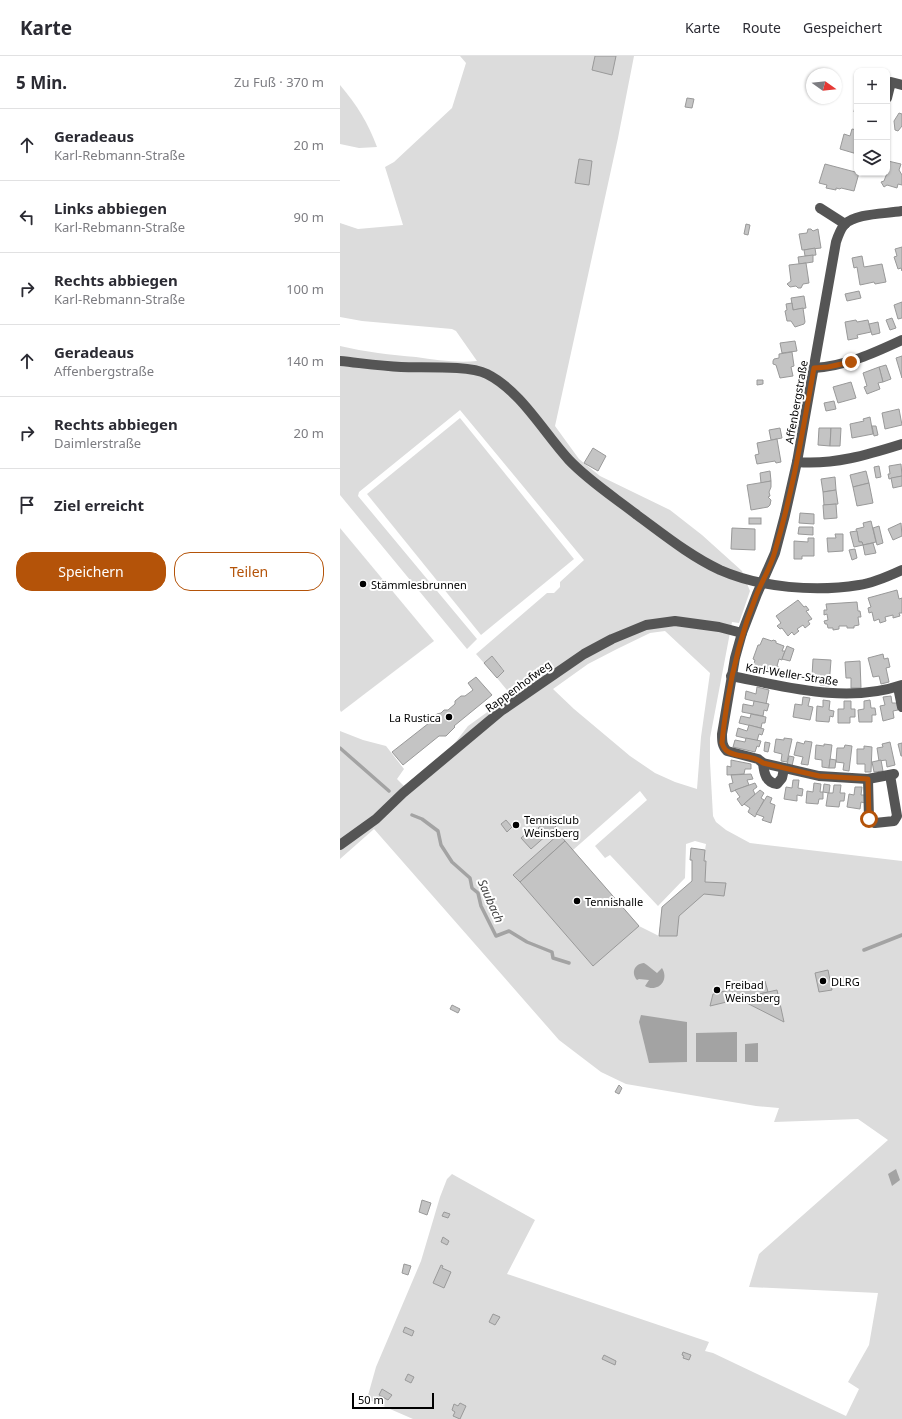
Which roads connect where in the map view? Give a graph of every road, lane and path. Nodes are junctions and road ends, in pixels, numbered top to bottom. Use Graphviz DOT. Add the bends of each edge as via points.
graph roads {
  1 [pos="902,85"];
  2 [pos="890,86"];
  3 [pos="820,208"];
  4 [pos="902,211"];
  5 [pos="845,224"];
  6 [pos="902,340"];
  7 [pos="340,361"];
  8 [pos="814,368"];
  9 [pos="902,444"];
  10 [pos="797,462"];
  11 [pos="902,570"];
  12 [pos="762,583"];
  13 [pos="742,632"];
  14 [pos="731,676"];
  15 [pos="900,686"];
  16 [pos="902,707"];
  17 [pos="763,763"];
  18 [pos="784,768"];
  19 [pos="868,779"];
  20 [pos="340,845"];
  1 -- 2 [label="street" via="891,82"];
  3 -- 5 [label="street"];
  4 -- 5 [label="street" via="865,216"];
  5 -- 8 [label="street, Affenbergstraße" via="836,242"];
  6 -- 8 [label="street" via="851,362"];
  7 -- 12 [label="street" via="399,367 473,370 487,374 506,387 523,404 570,461 589,478 708,564"];
  8 -- 10 [label="street, Affenbergstraße"];
  9 -- 10 [label="street" via="832,462"];
  10 -- 12 [label="street, Affenbergstraße" via="775,553"];
  11 -- 12 [label="street" via="861,585 825,588"];
  12 -- 13 [label="street, Affenbergstraße"];
  13 -- 14 [label="street, Affenbergstraße"];
  13 -- 20 [label="street, Rappenhofweg" via="675,620 646,625 612,639 584,654 501,711 403,793 376,819"];
  14 -- 15 [label="street, Karl-Weller-Straße" via="821,692 869,693"];
  14 -- 17 [label="street, Affenbergstraße" via="722,743 730,752 758,759"];
  15 -- 16 [label="street, Karl-Weller-Straße"];
  17 -- 18 [label="street, Affenbergstraße"];
  17 -- 18 [label="street" via="765,776 774,784 778,784"];
  18 -- 19 [label="street, Affenbergstraße" via="819,776"];
  19 -- 19 [label="street, Affenbergstraße" via="892,774 897,816 894,821 875,823 869,819"];
}
